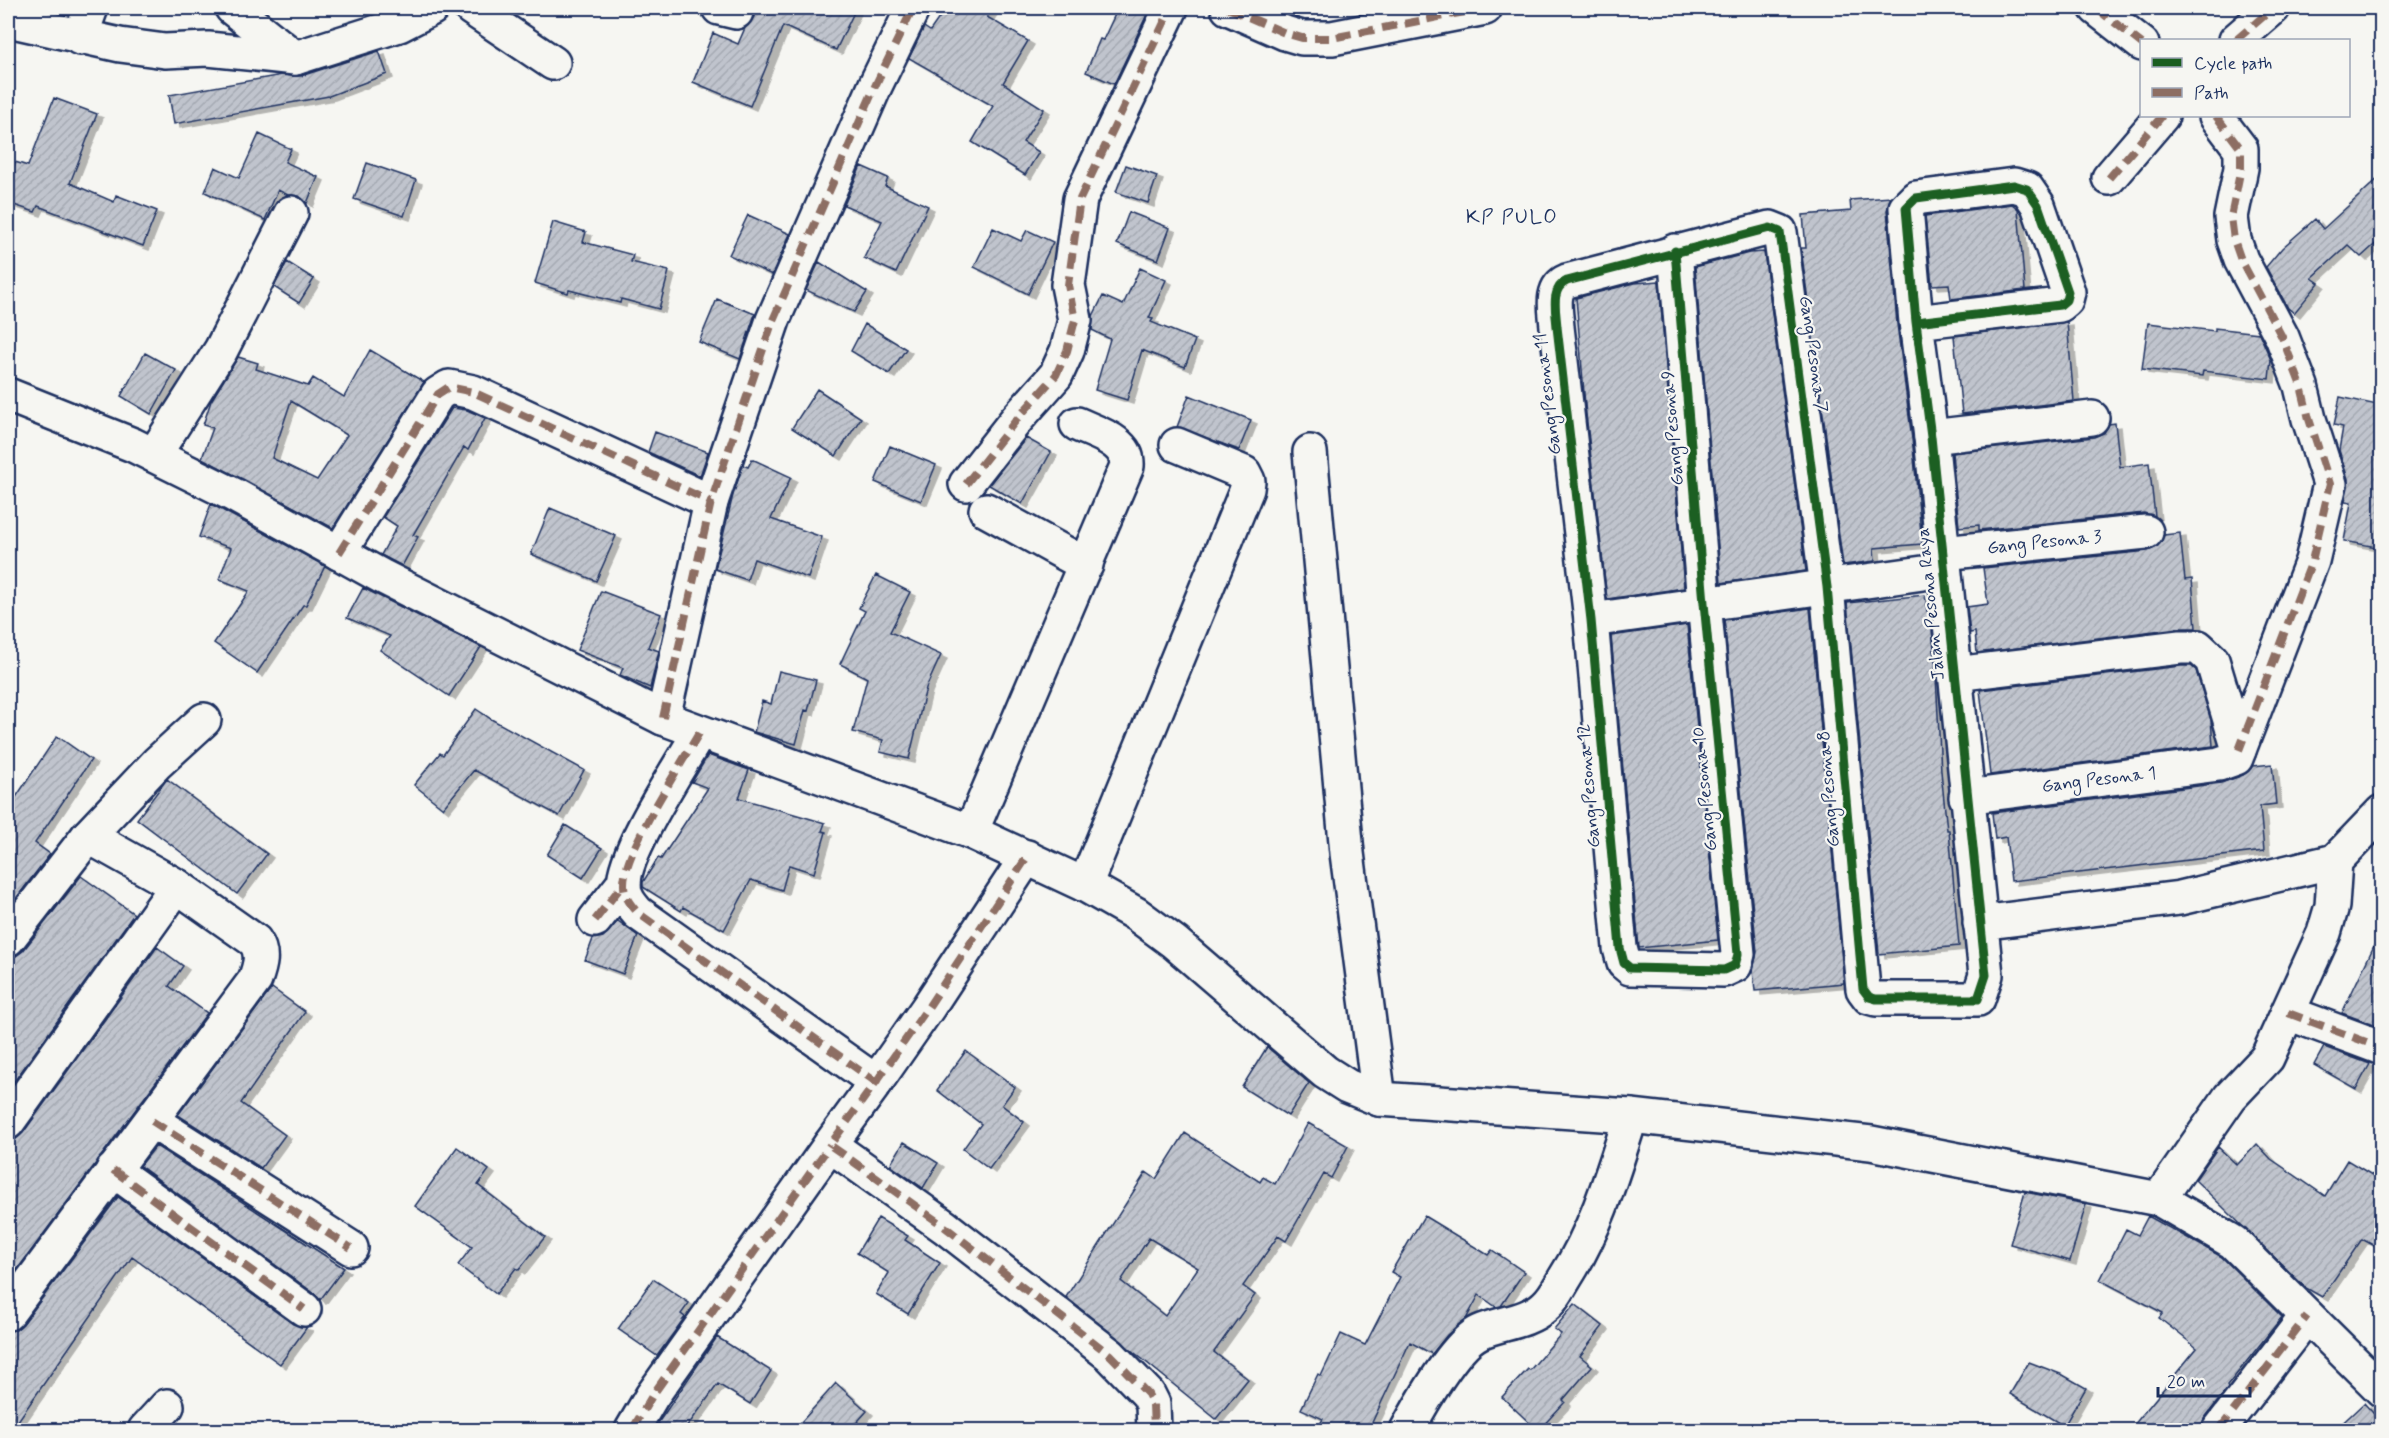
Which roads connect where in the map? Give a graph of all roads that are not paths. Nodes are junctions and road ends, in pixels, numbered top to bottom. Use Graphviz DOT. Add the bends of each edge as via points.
graph roads {
  1 [pos="91,8"];
  2 [pos="232,8"];
  3 [pos="432,8"];
  4 [pos="471,8"];
  5 [pos="913,8"];
  6 [pos="1171,8"];
  7 [pos="1228,8"];
  8 [pos="1477,8"];
  9 [pos="2096,8"];
  10 [pos="2273,8"];
  11 [pos="8,20"];
  12 [pos="80,38"];
  13 [pos="2237,39"];
  14 [pos="2140,42"];
  15 [pos="295,58"];
  16 [pos="553,63"];
  17 [pos="2161,117"];
  18 [pos="2217,117"];
  19 [pos="2109,178"];
  20 [pos="291,213"];
  21 [pos="1676,251"];
  22 [pos="1916,322"];
  23 [pos="8,395"];
  24 [pos="2092,418"];
  25 [pos="1077,424"];
  26 [pos="1931,437"];
  27 [pos="1177,445"];
  28 [pos="1310,452"];
  29 [pos="154,455"];
  30 [pos="966,484"];
  31 [pos="711,502"];
  32 [pos="986,510"];
  33 [pos="2146,531"];
  34 [pos="339,553"];
  35 [pos="1943,562"];
  36 [pos="1086,565"];
  37 [pos="1827,587"];
  38 [pos="1704,603"];
  39 [pos="1591,620"];
  40 [pos="1956,674"];
  41 [pos="663,718"];
  42 [pos="204,720"];
  43 [pos="699,733"];
  44 [pos="2235,755"];
  45 [pos="1966,797"];
  46 [pos="2382,812"];
  47 [pos="971,832"];
  48 [pos="88,836"];
  49 [pos="1027,857"];
  50 [pos="2335,861"];
  51 [pos="624,883"];
  52 [pos="177,885"];
  53 [pos="1085,885"];
  54 [pos="595,920"];
  55 [pos="1980,923"];
  56 [pos="8,939"];
  57 [pos="1620,948"];
  58 [pos="1978,999"];
  59 [pos="2288,1012"];
  60 [pos="2382,1048"];
  61 [pos="876,1082"];
  62 [pos="1379,1099"];
  63 [pos="1631,1116"];
  64 [pos="152,1121"];
  65 [pos="8,1122"];
  66 [pos="830,1144"];
  67 [pos="113,1170"];
  68 [pos="2159,1199"];
  69 [pos="351,1248"];
  70 [pos="304,1309"];
  71 [pos="8,1313"];
  72 [pos="2307,1316"];
  73 [pos="2382,1390"];
  74 [pos="168,1406"];
  75 [pos="145,1431"];
  76 [pos="632,1431"];
  77 [pos="1154,1431"];
  78 [pos="1407,1431"];
  79 [pos="2219,1431"];
  1 -- 12 [label="street"];
  2 -- 15 [label="street"];
  3 -- 15 [label="street" via="399,25"];
  4 -- 16 [label="street"];
  5 -- 31 [label="street" via="773,320"];
  6 -- 30 [label="street" via="1080,199 1068,285 1075,320 1056,375"];
  7 -- 8 [label="street" via="1302,38 1332,38"];
  9 -- 14 [label="street"];
  10 -- 13 [label="street"];
  11 -- 12 [label="street"];
  12 -- 15 [label="street" via="165,51 208,50"];
  17 -- 19 [label="street"];
  18 -- 44 [label="street" via="2241,149 2241,168 2230,217 2234,240 2282,337 2330,484 2312,561"];
  20 -- 29 [label="street" via="221,350"];
  21 -- 37 [label="street, Gang Pesona 7" via="1770,228 1780,232"];
  21 -- 38 [label="street, Gang Pesona 9"];
  21 -- 39 [label="street, Gang Pesona 11" via="1561,283 1556,293"];
  22 -- 22 [label="street, Jalan Pesona Raya" via="2060,305 2066,300 2068,292 2030,192 2014,185 1916,198 1908,204"];
  22 -- 26 [label="street, Jalan Pesona Raya"];
  23 -- 29 [label="street"];
  24 -- 26 [label="street"];
  25 -- 36 [label="street" via="1117,444 1128,460"];
  26 -- 35 [label="street, Jalan Pesona Raya"];
  27 -- 53 [label="street" via="1244,473 1247,489"];
  28 -- 62 [label="street" via="1347,853"];
  29 -- 34 [label="street"];
  31 -- 34 [label="street" via="473,392 449,387 438,394"];
  31 -- 41 [label="street"];
  32 -- 36 [label="street"];
  33 -- 35 [label="street, Gang Pesona 3"];
  34 -- 41 [label="street"];
  35 -- 37 [label="street, Gang Pesona 3"];
  35 -- 40 [label="street, Jalan Pesona Raya"];
  36 -- 47 [label="street"];
  37 -- 38 [label="street, Gang Pesona 3"];
  37 -- 58 [label="street, Gang Pesona 8" via="1863,989 1876,999"];
  38 -- 39 [label="street, Gang Pesona 3"];
  38 -- 57 [label="street, Gang Pesona 10" via="1738,961 1724,970 1635,969 1624,963"];
  39 -- 57 [label="street, Gang Pesona 12"];
  40 -- 44 [label="street" via="2198,647 2212,660"];
  40 -- 45 [label="street, Jalan Pesona Raya"];
  41 -- 43 [label="street"];
  42 -- 48 [label="street"];
  43 -- 47 [label="street"];
  43 -- 51 [label="street" via="632,850"];
  44 -- 45 [label="street, Gang Pesona 1"];
  45 -- 55 [label="street, Jalan Pesona Raya"];
  46 -- 50 [label="street"];
  47 -- 49 [label="street"];
  48 -- 52 [label="street"];
  48 -- 56 [label="street"];
  49 -- 53 [label="street"];
  49 -- 61 [label="street"];
  50 -- 55 [label="street" via="2180,898"];
  50 -- 59 [label="street" via="2329,920"];
  51 -- 54 [label="street"];
  51 -- 61 [label="street" via="628,901 638,913"];
  52 -- 64 [label="street" via="255,941 261,962 255,980"];
  52 -- 65 [label="street"];
  53 -- 62 [label="street" via="1136,914 1174,942 1325,1072"];
  55 -- 58 [label="street, Jalan Pesona Raya" via="1986,975"];
  59 -- 60 [label="street"];
  59 -- 68 [label="street" via="2267,1058 2230,1097"];
  61 -- 66 [label="street"];
  62 -- 63 [label="street"];
  63 -- 68 [label="street" via="1871,1143"];
  63 -- 78 [label="street" via="1583,1250 1556,1292 1534,1313 1472,1336 1443,1371"];
  64 -- 67 [label="street"];
  64 -- 69 [label="street"];
  66 -- 76 [label="street" via="652,1396"];
  66 -- 77 [label="street" via="1110,1355 1148,1394 1154,1410"];
  67 -- 70 [label="street"];
  67 -- 71 [label="street"];
  68 -- 72 [label="street" via="2233,1242"];
  72 -- 73 [label="street"];
  72 -- 79 [label="street"];
  74 -- 75 [label="street"];
}
